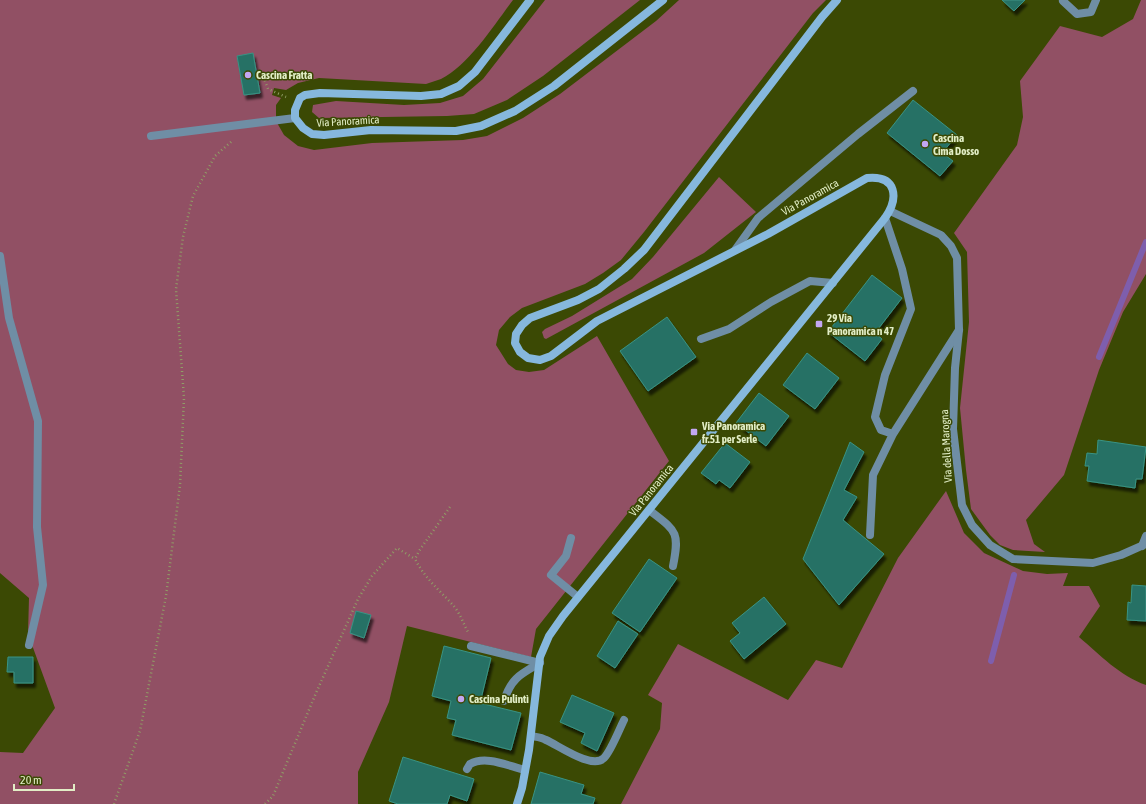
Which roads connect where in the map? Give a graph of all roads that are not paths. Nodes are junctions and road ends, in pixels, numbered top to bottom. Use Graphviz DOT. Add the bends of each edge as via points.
graph roads {
  1 [pos="530,0"];
  2 [pos="663,0"];
  3 [pos="837,0"];
  4 [pos="1096,0"];
  5 [pos="1063,1"];
  6 [pos="913,91"];
  7 [pos="295,118"];
  8 [pos="151,136"];
  9 [pos="888,214"];
  10 [pos="734,250"];
  11 [pos="0,256"];
  12 [pos="833,283"];
  13 [pos="959,330"];
  14 [pos="701,339"];
  15 [pos="893,434"];
  16 [pos="649,510"];
  17 [pos="870,535"];
  18 [pos="1146,536"];
  19 [pos="571,538"];
  20 [pos="1144,545"];
  21 [pos="673,566"];
  22 [pos="578,597"];
  23 [pos="29,645"];
  24 [pos="471,646"];
  25 [pos="540,663"];
  26 [pos="504,701"];
  27 [pos="624,720"];
  28 [pos="531,736"];
  29 [pos="467,769"];
  30 [pos="525,770"];
  31 [pos="518,804"];
  1 -- 7 [label="street" via="475,72 459,86 441,94 421,96 320,93 305,95 297,104"];
  2 -- 7 [label="street, Via Panoramica" via="554,86 515,111 481,126 456,131 371,130 324,135 312,134"];
  3 -- 10 [label="street, Via Panoramica" via="644,250 599,288 578,300 530,318 516,334 515,343 520,352 528,358 540,360 551,356 597,320"];
  4 -- 5 [label="street" via="1091,12 1077,14"];
  6 -- 10 [label="street" via="758,218"];
  7 -- 8 [label="street"];
  9 -- 10 [label="street, Via Panoramica" via="894,202 892,186 886,180 867,178 768,234"];
  9 -- 12 [label="street, Via Panoramica"];
  9 -- 13 [label="street, Via della Marogna" via="941,235 951,246 957,258"];
  9 -- 15 [label="street" via="911,310 885,375 875,417 881,430"];
  11 -- 23 [label="street" via="9,318 38,421 37,527 43,585"];
  12 -- 14 [label="street" via="810,281 729,329"];
  12 -- 16 [label="street, Via Panoramica"];
  13 -- 15 [label="street"];
  13 -- 20 [label="street, Via della Marogna" via="953,429 962,505 972,525 990,545 1013,559 1093,563"];
  15 -- 17 [label="street" via="873,475"];
  16 -- 21 [label="street" via="672,528 676,538"];
  16 -- 22 [label="street, Via Panoramica"];
  18 -- 20 [label="street"];
  19 -- 22 [label="street" via="566,556 551,575"];
  22 -- 25 [label="street, Via Panoramica" via="549,636"];
  24 -- 25 [label="street"];
  25 -- 26 [label="street" via="518,676"];
  25 -- 28 [label="street, Via Panoramica"];
  27 -- 28 [label="street" via="606,757 600,761 592,762 544,739"];
  28 -- 30 [label="street, Via Panoramica"];
  29 -- 30 [label="street" via="477,760 488,760"];
  30 -- 31 [label="street, Via Panoramica"];
}
